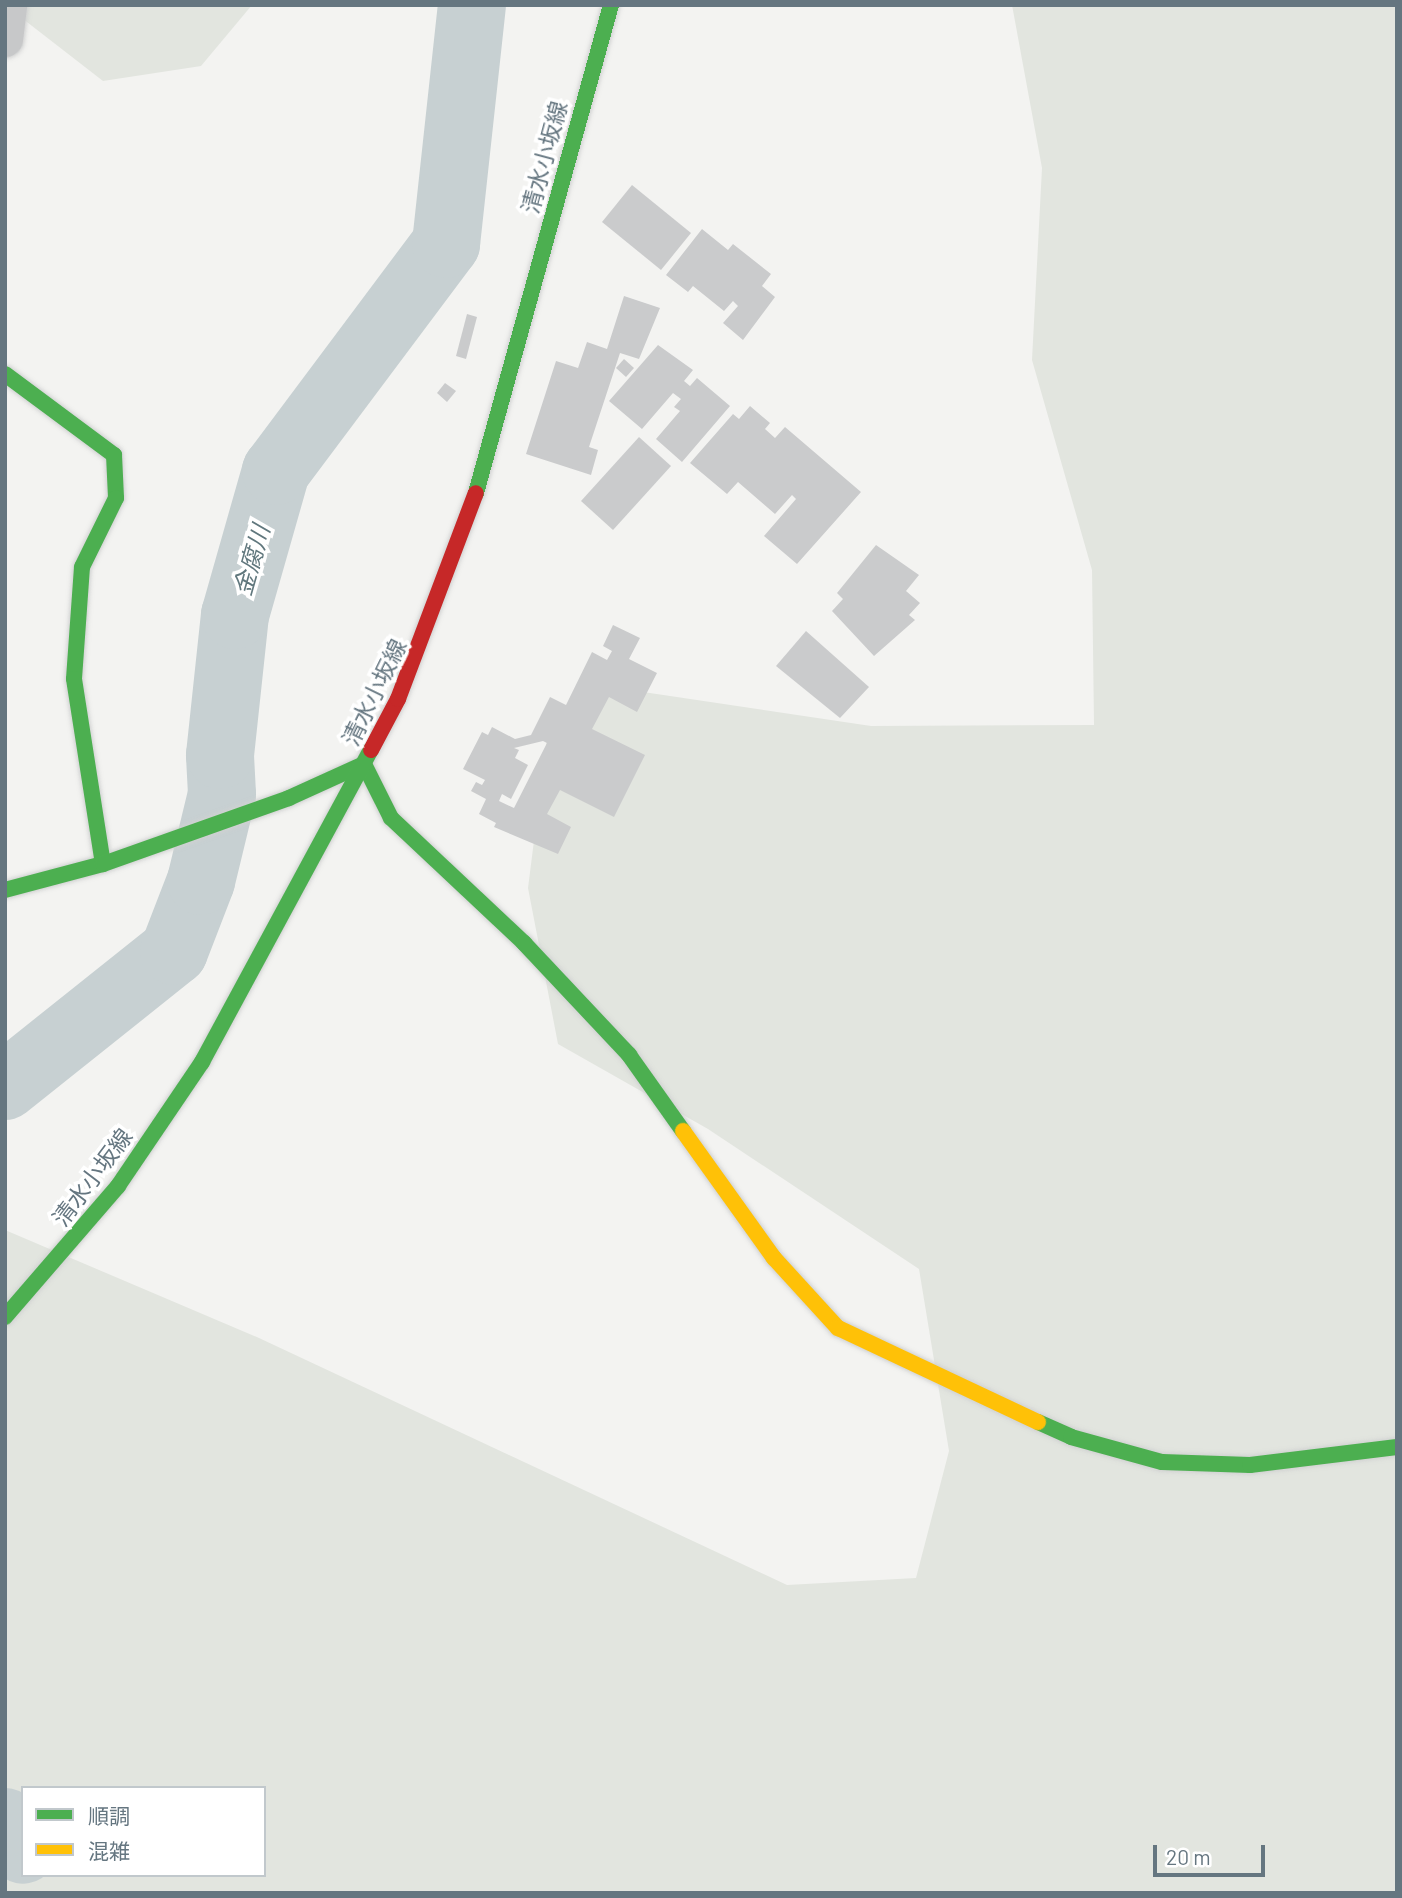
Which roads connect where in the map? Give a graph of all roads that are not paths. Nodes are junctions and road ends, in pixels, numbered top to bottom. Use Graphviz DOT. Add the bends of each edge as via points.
graph roads {
  1 [pos="9,5"];
  2 [pos="611,5"];
  3 [pos="5,39"];
  4 [pos="5,374"];
  5 [pos="364,764"];
  6 [pos="103,864"];
  7 [pos="5,890"];
  8 [pos="5,1317"];
  9 [pos="1397,1447"];
  1 -- 3 [label="street"];
  2 -- 5 [label="street, 清水小坂線" via="469,519 433,619"];
  4 -- 6 [label="street" via="114,455 116,498 82,567 74,679"];
  5 -- 6 [label="street" via="289,798"];
  5 -- 8 [label="street, 清水小坂線" via="202,1062 118,1186"];
  5 -- 9 [label="street" via="391,818 524,943 629,1055 774,1258 838,1328 1072,1437 1162,1462 1250,1465"];
  6 -- 7 [label="street"];
}
